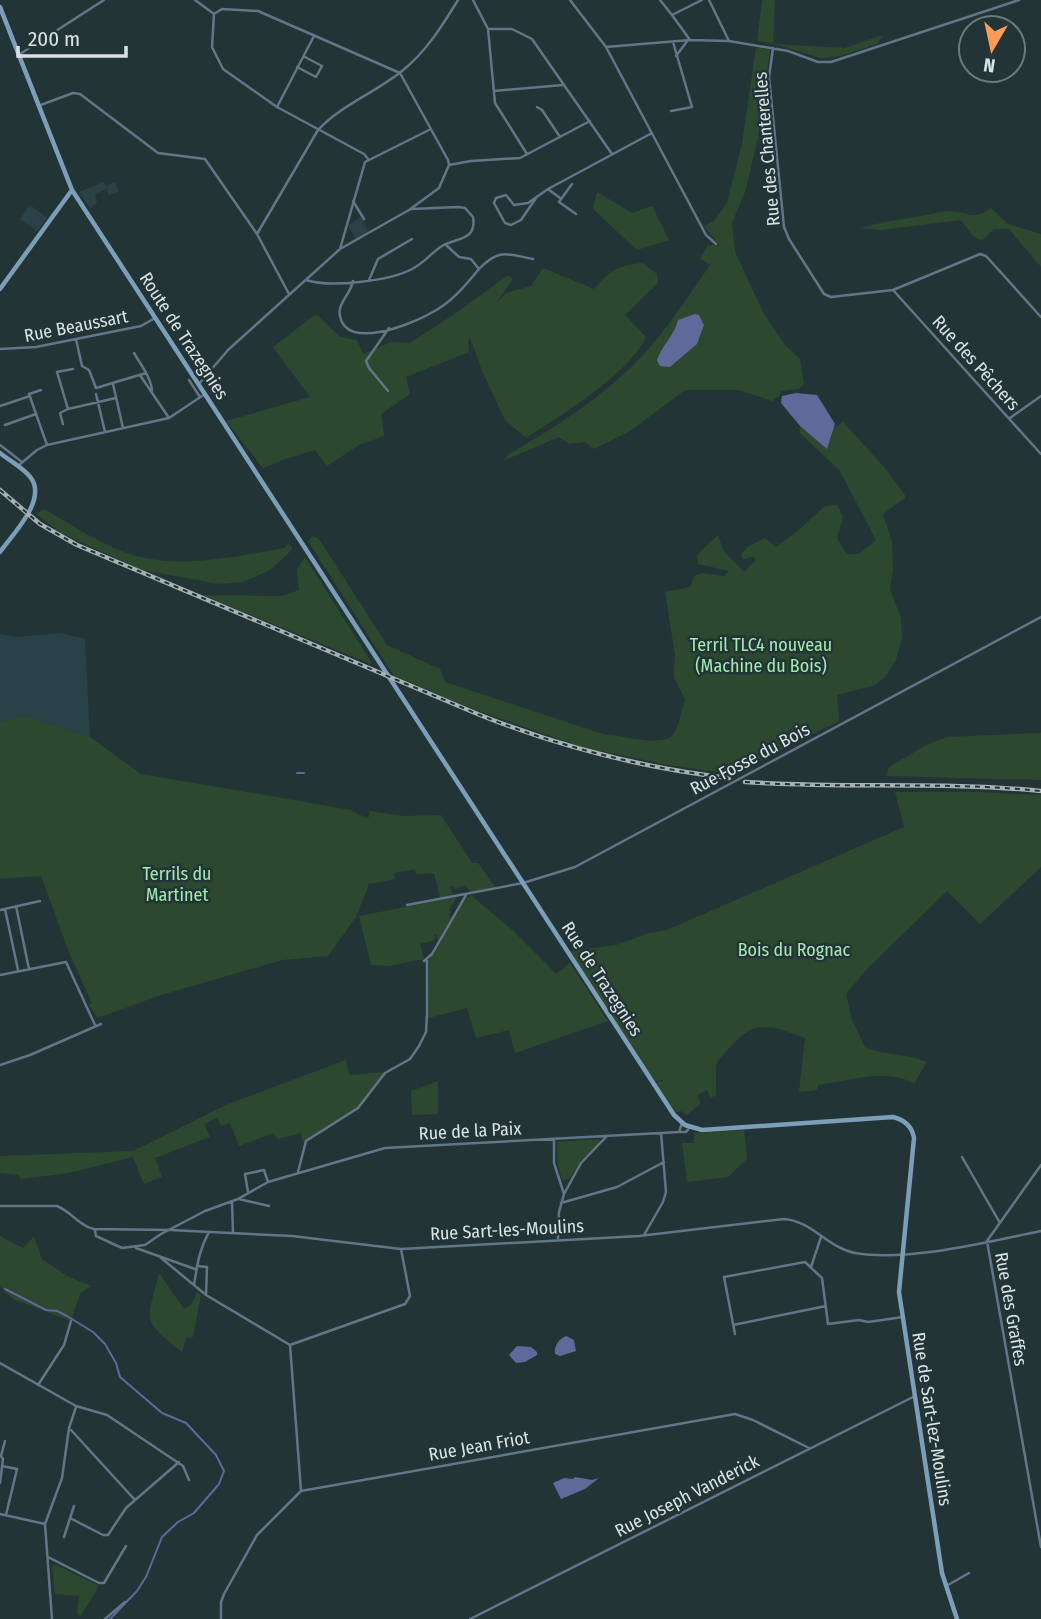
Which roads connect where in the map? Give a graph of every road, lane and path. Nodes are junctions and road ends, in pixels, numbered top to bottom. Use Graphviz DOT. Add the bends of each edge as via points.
graph roads {
  1 [pos="104,0"];
  2 [pos="195,0"];
  3 [pos="458,0"];
  4 [pos="473,0"];
  5 [pos="570,0"];
  6 [pos="660,0"];
  7 [pos="702,0"];
  8 [pos="709,0"];
  9 [pos="1019,0"];
  10 [pos="0,6"];
  11 [pos="214,14"];
  12 [pos="672,15"];
  13 [pos="488,29"];
  14 [pos="314,36"];
  15 [pos="689,40"];
  16 [pos="729,41"];
  17 [pos="673,42"];
  18 [pos="606,47"];
  19 [pos="773,48"];
  20 [pos="18,55"];
  21 [pos="303,56"];
  22 [pos="676,56"];
  23 [pos="297,68"];
  24 [pos="400,73"];
  25 [pos="564,85"];
  26 [pos="494,91"];
  27 [pos="38,106"];
  28 [pos="277,107"];
  29 [pos="537,107"];
  30 [pos="671,111"];
  31 [pos="590,121"];
  32 [pos="431,129"];
  33 [pos="318,130"];
  34 [pos="652,133"];
  35 [pos="560,137"];
  36 [pos="527,154"];
  37 [pos="612,155"];
  38 [pos="368,159"];
  39 [pos="449,165"];
  40 [pos="572,184"];
  41 [pos="548,189"];
  42 [pos="72,190"];
  43 [pos="537,198"];
  44 [pos="560,200"];
  45 [pos="353,201"];
  46 [pos="519,206"];
  47 [pos="412,209"];
  48 [pos="525,214"];
  49 [pos="576,214"];
  50 [pos="364,219"];
  51 [pos="257,234"];
  52 [pos="412,239"];
  53 [pos="444,244"];
  54 [pos="716,244"];
  55 [pos="340,249"];
  56 [pos="533,259"];
  57 [pos="479,269"];
  58 [pos="306,280"];
  59 [pos="369,280"];
  60 [pos="354,281"];
  61 [pos="0,289"];
  62 [pos="893,290"];
  63 [pos="289,294"];
  64 [pos="1041,317"];
  65 [pos="155,318"];
  66 [pos="389,328"];
  67 [pos="76,339"];
  68 [pos="0,349"];
  69 [pos="134,353"];
  70 [pos="73,369"];
  71 [pos="146,373"];
  72 [pos="140,375"];
  73 [pos="189,380"];
  74 [pos="113,383"];
  75 [pos="199,384"];
  76 [pos="41,390"];
  77 [pos="388,391"];
  78 [pos="152,392"];
  79 [pos="96,394"];
  80 [pos="30,396"];
  81 [pos="203,396"];
  82 [pos="1041,396"];
  83 [pos="116,398"];
  84 [pos="98,402"];
  85 [pos="0,406"];
  86 [pos="68,408"];
  87 [pos="36,414"];
  88 [pos="169,418"];
  89 [pos="1010,418"];
  90 [pos="63,424"];
  91 [pos="5,425"];
  92 [pos="123,428"];
  93 [pos="105,432"];
  94 [pos="0,445"];
  95 [pos="47,445"];
  96 [pos="0,453"];
  97 [pos="1041,454"];
  98 [pos="20,464"];
  99 [pos="0,552"];
  100 [pos="1041,617"];
  101 [pos="379,662"];
  102 [pos="523,883"];
  103 [pos="466,895"];
  104 [pos="40,901"];
  105 [pos="407,905"];
  106 [pos="16,906"];
  107 [pos="2,909"];
  108 [pos="29,969"];
  109 [pos="18,971"];
  110 [pos="0,975"];
  111 [pos="101,1024"];
  112 [pos="95,1025"];
  113 [pos="0,1065"];
  114 [pos="902,1120"];
  115 [pos="682,1123"];
  116 [pos="690,1127"];
  117 [pos="678,1132"];
  118 [pos="661,1133"];
  119 [pos="607,1136"];
  120 [pos="554,1139"];
  121 [pos="962,1157"];
  122 [pos="664,1162"];
  123 [pos="1041,1165"];
  124 [pos="298,1172"];
  125 [pos="268,1182"];
  126 [pos="248,1192"];
  127 [pos="564,1194"];
  128 [pos="238,1199"];
  129 [pos="232,1201"];
  130 [pos="561,1203"];
  131 [pos="0,1206"];
  132 [pos="269,1206"];
  133 [pos="1000,1223"];
  134 [pos="94,1229"];
  135 [pos="170,1230"];
  136 [pos="1041,1231"];
  137 [pos="209,1232"];
  138 [pos="233,1233"];
  139 [pos="644,1236"];
  140 [pos="821,1236"];
  141 [pos="558,1240"];
  142 [pos="987,1241"];
  143 [pos="136,1248"];
  144 [pos="401,1249"];
  145 [pos="901,1255"];
  146 [pos="160,1258"];
  147 [pos="811,1267"];
  148 [pos="195,1268"];
  149 [pos="194,1285"];
  150 [pos="206,1295"];
  151 [pos="826,1306"];
  152 [pos="903,1317"];
  153 [pos="71,1321"];
  154 [pos="733,1325"];
  155 [pos="735,1334"];
  156 [pos="290,1345"];
  157 [pos="0,1363"];
  158 [pos="38,1385"];
  159 [pos="915,1395"];
  160 [pos="76,1406"];
  161 [pos="69,1428"];
  162 [pos="5,1441"];
  163 [pos="809,1448"];
  164 [pos="1,1456"];
  165 [pos="179,1462"];
  166 [pos="1,1467"];
  167 [pos="189,1480"];
  168 [pos="0,1483"];
  169 [pos="301,1491"];
  170 [pos="135,1500"];
  171 [pos="74,1506"];
  172 [pos="0,1514"];
  173 [pos="6,1515"];
  174 [pos="71,1518"];
  175 [pos="45,1524"];
  176 [pos="64,1537"];
  177 [pos="126,1546"];
  178 [pos="1041,1547"];
  179 [pos="48,1557"];
  180 [pos="969,1573"];
  181 [pos="945,1586"];
  182 [pos="125,1602"];
  183 [pos="51,1619"];
  184 [pos="105,1619"];
  185 [pos="221,1619"];
  186 [pos="470,1619"];
  187 [pos="957,1619"];
  1 -- 20 [label="street"];
  2 -- 11 [label="street"];
  3 -- 24 [label="street" via="425,51"];
  4 -- 13 [label="street"];
  5 -- 18 [label="street"];
  6 -- 12 [label="street"];
  7 -- 12 [label="street"];
  8 -- 16 [label="street"];
  9 -- 19 [label="street" via="831,62"];
  10 -- 20 [label="main road, Route de Trazegnies"];
  11 -- 14 [label="street" via="222,9 258,11"];
  11 -- 28 [label="street" via="212,47 218,62"];
  12 -- 15 [label="street"];
  13 -- 25 [label="street" via="512,29 527,35"];
  13 -- 26 [label="street"];
  14 -- 21 [label="street"];
  14 -- 24 [label="street"];
  15 -- 16 [label="street"];
  15 -- 17 [label="street"];
  15 -- 22 [label="street"];
  16 -- 19 [label="street"];
  17 -- 18 [label="street"];
  17 -- 22 [label="street"];
  18 -- 34 [label="street"];
  19 -- 62 [label="street, Rue des Chanterelles" via="769,77 789,239 824,294"];
  20 -- 27 [label="main road, Route de Trazegnies"];
  21 -- 23 [label="street"];
  21 -- 23 [label="street" via="322,66 316,77"];
  22 -- 30 [label="street" via="692,107"];
  23 -- 28 [label="street"];
  24 -- 32 [label="street"];
  24 -- 33 [label="street"];
  25 -- 26 [label="street"];
  25 -- 31 [label="street"];
  26 -- 36 [label="street" via="498,109"];
  27 -- 42 [label="main road, Route de Trazegnies"];
  27 -- 51 [label="street" via="80,94 158,153 205,159"];
  28 -- 33 [label="street"];
  29 -- 35 [label="street"];
  31 -- 35 [label="street"];
  31 -- 37 [label="street"];
  32 -- 38 [label="street"];
  32 -- 39 [label="street"];
  33 -- 38 [label="street"];
  33 -- 51 [label="street"];
  34 -- 37 [label="street"];
  34 -- 54 [label="street" via="706,234"];
  35 -- 36 [label="street"];
  36 -- 39 [label="street" via="513,160"];
  37 -- 41 [label="street"];
  38 -- 45 [label="street"];
  39 -- 47 [label="street" via="439,188"];
  40 -- 44 [label="street"];
  41 -- 43 [label="street"];
  41 -- 44 [label="street"];
  42 -- 61 [label="main road"];
  42 -- 65 [label="main road, Route de Trazegnies"];
  43 -- 46 [label="street"];
  43 -- 48 [label="street"];
  44 -- 49 [label="street"];
  45 -- 50 [label="street"];
  45 -- 55 [label="street"];
  46 -- 48 [label="street"];
  46 -- 48 [label="street" via="506,195 494,203 505,223 516,224"];
  47 -- 53 [label="street" via="458,206 470,212 471,233"];
  47 -- 55 [label="street"];
  51 -- 63 [label="street"];
  52 -- 59 [label="street" via="378,259"];
  53 -- 57 [label="street"];
  53 -- 59 [label="street" via="411,271"];
  55 -- 58 [label="street"];
  56 -- 57 [label="street" via="501,253"];
  57 -- 66 [label="street" via="431,314"];
  58 -- 60 [label="street"];
  58 -- 63 [label="street"];
  59 -- 60 [label="street"];
  60 -- 66 [label="street" via="340,307 342,324 362,335"];
  62 -- 64 [label="street" via="980,254"];
  62 -- 89 [label="street, Rue des Pêchers"];
  63 -- 75 [label="street" via="228,350"];
  65 -- 67 [label="street, Rue Beaussart" via="141,326"];
  65 -- 75 [label="main road, Route de Trazegnies"];
  66 -- 77 [label="street" via="366,361"];
  67 -- 68 [label="street, Rue Beaussart"];
  67 -- 74 [label="street" via="82,366 89,370 96,388"];
  69 -- 71 [label="street"];
  70 -- 86 [label="street" via="57,372"];
  71 -- 72 [label="street"];
  71 -- 78 [label="street"];
  72 -- 74 [label="street"];
  72 -- 78 [label="street"];
  73 -- 81 [label="street"];
  74 -- 83 [label="street"];
  75 -- 81 [label="main road, Route de Trazegnies"];
  76 -- 80 [label="street"];
  78 -- 88 [label="street"];
  79 -- 84 [label="street"];
  80 -- 85 [label="street"];
  80 -- 87 [label="street"];
  81 -- 88 [label="street"];
  81 -- 101 [label="main road, Route de Trazegnies"];
  82 -- 89 [label="street"];
  83 -- 84 [label="street"];
  83 -- 92 [label="street"];
  84 -- 86 [label="street"];
  84 -- 93 [label="street"];
  86 -- 90 [label="street" via="60,414"];
  87 -- 91 [label="street"];
  87 -- 95 [label="street"];
  88 -- 92 [label="street"];
  89 -- 97 [label="street, Rue des Pêchers"];
  92 -- 93 [label="street"];
  93 -- 95 [label="street"];
  94 -- 98 [label="street"];
  95 -- 98 [label="street"];
  96 -- 98 [label="main road"];
  98 -- 99 [label="main road" via="33,481 36,498"];
  100 -- 102 [label="street, Rue Fosse du Bois" via="583,864"];
  101 -- 102 [label="main road, Rue de Trazegnies"];
  102 -- 103 [label="street, Rue Fosse du Bois"];
  102 -- 115 [label="main road, Rue de Trazegnies"];
  103 -- 105 [label="street, Rue Fosse du Bois"];
  103 -- 124 [label="street" via="426,960 428,1014 419,1046 410,1059 385,1073 358,1108 306,1141"];
  104 -- 106 [label="street"];
  106 -- 107 [label="street"];
  106 -- 108 [label="street"];
  107 -- 109 [label="street"];
  108 -- 109 [label="street"];
  108 -- 112 [label="street" via="63,961 68,964"];
  109 -- 110 [label="street"];
  111 -- 112 [label="street"];
  112 -- 113 [label="street"];
  114 -- 116 [label="main road, Rue de Trazegnies"];
  114 -- 145 [label="main road, Rue de Sart-lez-Moulins" via="914,1138"];
  115 -- 116 [label="main road, Rue de Trazegnies"];
  115 -- 117 [label="street"];
  116 -- 117 [label="street, Rue de la Paix"];
  117 -- 118 [label="street, Rue de la Paix"];
  118 -- 119 [label="street, Rue de la Paix"];
  118 -- 122 [label="street"];
  119 -- 120 [label="street, Rue de la Paix"];
  119 -- 127 [label="street" via="581,1163"];
  120 -- 124 [label="street, Rue de la Paix" via="385,1148"];
  120 -- 127 [label="street" via="554,1163"];
  121 -- 133 [label="street"];
  122 -- 130 [label="street" via="617,1187"];
  122 -- 139 [label="street" via="664,1199"];
  123 -- 133 [label="street"];
  124 -- 125 [label="street, Rue de la Paix"];
  125 -- 126 [label="street, Rue de la Paix"];
  125 -- 126 [label="street, Rue de la Paix" via="264,1171 245,1174"];
  126 -- 128 [label="street, Rue de la Paix"];
  127 -- 130 [label="street"];
  128 -- 129 [label="street, Rue de la Paix"];
  128 -- 132 [label="street"];
  129 -- 135 [label="street, Rue de la Paix"];
  129 -- 138 [label="street"];
  130 -- 141 [label="street"];
  131 -- 134 [label="street" via="57,1206"];
  133 -- 142 [label="street"];
  134 -- 135 [label="street, Rue Sart-les-Moulins"];
  134 -- 143 [label="street" via="96,1236 108,1242"];
  135 -- 137 [label="street, Rue Sart-les-Moulins"];
  135 -- 143 [label="street, Rue de la Paix"];
  136 -- 142 [label="street"];
  137 -- 138 [label="street, Rue Sart-les-Moulins"];
  137 -- 148 [label="street"];
  138 -- 144 [label="street, Rue Sart-les-Moulins"];
  139 -- 140 [label="street, Rue Sart-les-Moulins" via="784,1219"];
  139 -- 141 [label="street, Rue Sart-les-Moulins"];
  140 -- 145 [label="street, Rue Sart-les-Moulins" via="854,1253"];
  140 -- 147 [label="street"];
  141 -- 144 [label="street, Rue Sart-les-Moulins"];
  142 -- 145 [label="street"];
  142 -- 178 [label="street, Rue des Graffes"];
  143 -- 146 [label="street"];
  144 -- 156 [label="street" via="409,1301"];
  145 -- 152 [label="main road, Rue de Sart-lez-Moulins"];
  146 -- 148 [label="street"];
  146 -- 149 [label="street"];
  147 -- 151 [label="street" via="822,1279"];
  147 -- 154 [label="street" via="805,1262 724,1277"];
  148 -- 149 [label="street"];
  148 -- 150 [label="street" via="207,1267"];
  149 -- 150 [label="street"];
  150 -- 156 [label="street"];
  151 -- 152 [label="street" via="828,1324"];
  151 -- 154 [label="street"];
  152 -- 159 [label="main road, Rue de Sart-lez-Moulins"];
  153 -- 158 [label="street" via="64,1345"];
  154 -- 155 [label="street"];
  156 -- 169 [label="street"];
  157 -- 158 [label="street"];
  158 -- 160 [label="street"];
  159 -- 163 [label="street, Rue Joseph Vanderick"];
  159 -- 181 [label="main road, Rue de Sart-lez-Moulins"];
  160 -- 161 [label="street"];
  160 -- 165 [label="street" via="107,1415"];
  161 -- 170 [label="street"];
  161 -- 175 [label="street" via="62,1478"];
  162 -- 164 [label="street"];
  163 -- 169 [label="street, Rue Jean Friot" via="735,1414"];
  163 -- 186 [label="street, Rue Joseph Vanderick"];
  164 -- 166 [label="street"];
  165 -- 167 [label="street"];
  165 -- 170 [label="street"];
  166 -- 168 [label="street"];
  166 -- 173 [label="street" via="17,1469"];
  169 -- 185 [label="street" via="257,1535 224,1594"];
  170 -- 174 [label="street" via="108,1535"];
  171 -- 174 [label="street"];
  172 -- 173 [label="street"];
  173 -- 175 [label="street"];
  174 -- 176 [label="street"];
  175 -- 179 [label="street"];
  177 -- 179 [label="street" via="104,1583"];
  179 -- 183 [label="street"];
  180 -- 181 [label="street"];
  181 -- 187 [label="main road, Rue de Sart-lez-Moulins"];
  182 -- 184 [label="street"];
}
